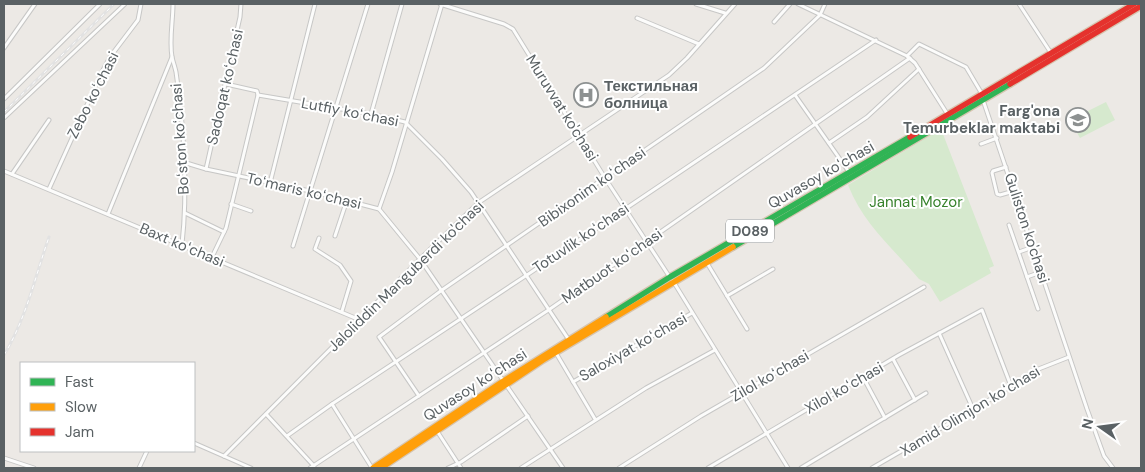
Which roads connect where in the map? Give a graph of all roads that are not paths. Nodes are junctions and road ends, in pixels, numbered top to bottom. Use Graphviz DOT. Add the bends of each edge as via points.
graph roads {
  1 [pos="35,4"];
  2 [pos="100,4"];
  3 [pos="125,4"];
  4 [pos="142,4"];
  5 [pos="173,4"];
  6 [pos="241,4"];
  7 [pos="315,4"];
  8 [pos="368,4"];
  9 [pos="402,4"];
  10 [pos="441,4"];
  11 [pos="696,4"];
  12 [pos="735,4"];
  13 [pos="790,4"];
  14 [pos="798,4"];
  15 [pos="825,4"];
  16 [pos="1019,4"];
  17 [pos="1136,5"];
  18 [pos="726,13"];
  19 [pos="1141,14"];
  20 [pos="820,16"];
  21 [pos="637,18"];
  22 [pos="774,22"];
  23 [pos="876,40"];
  24 [pos="699,44"];
  25 [pos="4,48"];
  26 [pos="1051,53"];
  27 [pos="172,57"];
  28 [pos="909,57"];
  29 [pos="919,70"];
  30 [pos="226,84"];
  31 [pos="258,95"];
  32 [pos="795,95"];
  33 [pos="983,97"];
  34 [pos="4,99"];
  35 [pos="291,101"];
  36 [pos="336,108"];
  37 [pos="371,114"];
  38 [pos="948,115"];
  39 [pos="4,118"];
  40 [pos="49,120"];
  41 [pos="405,122"];
  42 [pos="816,125"];
  43 [pos="579,135"];
  44 [pos="997,138"];
  45 [pos="829,144"];
  46 [pos="981,144"];
  47 [pos="183,162"];
  48 [pos="1006,166"];
  49 [pos="206,169"];
  50 [pos="4,170"];
  51 [pos="850,173"];
  52 [pos="12,174"];
  53 [pos="238,176"];
  54 [pos="605,178"];
  55 [pos="270,183"];
  56 [pos="49,189"];
  57 [pos="310,191"];
  58 [pos="1014,191"];
  59 [pos="347,200"];
  60 [pos="478,203"];
  61 [pos="231,204"];
  62 [pos="626,208"];
  63 [pos="379,209"];
  64 [pos="251,211"];
  65 [pos="184,213"];
  66 [pos="108,214"];
  67 [pos="1009,224"];
  68 [pos="224,232"];
  69 [pos="335,236"];
  70 [pos="319,238"];
  71 [pos="647,243"];
  72 [pos="182,244"];
  73 [pos="293,246"];
  74 [pos="506,246"];
  75 [pos="1033,247"];
  76 [pos="1019,252"];
  77 [pos="212,257"];
  78 [pos="420,259"];
  79 [pos="707,263"];
  80 [pos="773,269"];
  81 [pos="1041,272"];
  82 [pos="527,275"];
  83 [pos="1027,277"];
  84 [pos="672,280"];
  85 [pos="924,287"];
  86 [pos="442,290"];
  87 [pos="728,296"];
  88 [pos="550,309"];
  89 [pos="1038,309"];
  90 [pos="342,311"];
  91 [pos="692,313"];
  92 [pos="461,319"];
  93 [pos="360,320"];
  94 [pos="746,329"];
  95 [pos="939,333"];
  96 [pos="569,340"];
  97 [pos="715,350"];
  98 [pos="484,353"];
  99 [pos="554,353"];
  100 [pos="1069,357"];
  101 [pos="894,359"];
  102 [pos="396,362"];
  103 [pos="863,378"];
  104 [pos="573,382"];
  105 [pos="504,383"];
  106 [pos="1011,386"];
  107 [pos="742,392"];
  108 [pos="926,394"];
  109 [pos="419,396"];
  110 [pos="916,400"];
  111 [pos="332,404"];
  112 [pos="973,409"];
  113 [pos="266,414"];
  114 [pos="528,416"];
  115 [pos="885,418"];
  116 [pos="595,419"];
  117 [pos="438,430"];
  118 [pos="766,433"];
  119 [pos="287,436"];
  120 [pos="354,440"];
  121 [pos="195,443"];
  122 [pos="550,449"];
  123 [pos="147,452"];
  124 [pos="224,456"];
  125 [pos="4,458"];
  126 [pos="458,462"];
  127 [pos="312,467"];
  128 [pos="34,468"];
  129 [pos="139,468"];
  130 [pos="251,468"];
  131 [pos="372,468"];
  132 [pos="381,468"];
  133 [pos="448,468"];
  134 [pos="461,468"];
  135 [pos="521,468"];
  136 [pos="563,468"];
  137 [pos="619,468"];
  138 [pos="708,468"];
  139 [pos="788,468"];
  140 [pos="801,468"];
  141 [pos="872,468"];
  142 [pos="1113,468"];
  1 -- 25 [label="street"];
  2 -- 34 [label="street"];
  3 -- 39 [label="street"];
  4 -- 56 [label="street, Zebo koʻchasi" via="138,20 101,74"];
  5 -- 27 [label="street, Boʻston koʻchasi"];
  6 -- 30 [label="street, Sadoqat koʻchasi"];
  7 -- 35 [label="street"];
  8 -- 36 [label="street"];
  9 -- 37 [label="street"];
  10 -- 41 [label="street"];
  10 -- 43 [label="street, Muruvvat ko'chasi" via="513,29"];
  11 -- 18 [label="street"];
  12 -- 18 [label="street, Jaloliddin Manguberdi ko'chasi"];
  13 -- 22 [label="street"];
  14 -- 20 [label="street"];
  15 -- 20 [label="street, Bibixonim koʻchasi"];
  16 -- 26 [label="street"];
  17 -- 19 [label="street"];
  17 -- 26 [label="main road, Quvasoy koʻchasi / D089"];
  17 -- 33 [label="main road, Quvasoy koʻchasi / D089"];
  18 -- 24 [label="street, Jaloliddin Manguberdi ko'chasi"];
  20 -- 23 [label="street"];
  20 -- 54 [label="street, Bibixonim koʻchasi" via="764,68"];
  21 -- 24 [label="street"];
  23 -- 28 [label="street"];
  23 -- 32 [label="street, Totuvlik koʻchasi"];
  24 -- 43 [label="street, Jaloliddin Manguberdi ko'chasi" via="670,75"];
  26 -- 33 [label="main road, Quvasoy koʻchasi / D089"];
  27 -- 47 [label="street, Boʻston koʻchasi" via="181,111"];
  27 -- 66 [label="street"];
  28 -- 29 [label="street"];
  28 -- 33 [label="street, Matbuot koʻchasi" via="919,44 966,67"];
  28 -- 42 [label="street, Matbuot koʻchasi"];
  29 -- 38 [label="street"];
  29 -- 45 [label="street" via="867,117"];
  30 -- 31 [label="street, Lutfiy koʻchasi" via="257,91"];
  30 -- 49 [label="street, Sadoqat koʻchasi"];
  31 -- 35 [label="street, Lutfiy koʻchasi"];
  31 -- 53 [label="street"];
  32 -- 42 [label="street"];
  32 -- 62 [label="street, Totuvlik koʻchasi"];
  33 -- 38 [label="main road, Quvasoy koʻchasi / D089"];
  33 -- 44 [label="street, Guliston ko'chasi"];
  33 -- 79 [label="main road, Quvasoy koʻchasi / D089"];
  35 -- 36 [label="street, Lutfiy koʻchasi"];
  35 -- 55 [label="street"];
  36 -- 37 [label="street, Lutfiy koʻchasi"];
  36 -- 57 [label="street"];
  37 -- 41 [label="street, Lutfiy koʻchasi"];
  38 -- 51 [label="main road, Quvasoy koʻchasi / D089"];
  40 -- 52 [label="street"];
  41 -- 60 [label="street, Lutfiy koʻchasi" via="462,180"];
  41 -- 63 [label="street"];
  42 -- 45 [label="street"];
  42 -- 71 [label="street, Matbuot koʻchasi"];
  43 -- 54 [label="street, Muruvvat ko'chasi"];
  43 -- 60 [label="street, Jaloliddin Manguberdi ko'chasi"];
  44 -- 46 [label="street"];
  44 -- 48 [label="street, Guliston ko'chasi"];
  45 -- 51 [label="street"];
  47 -- 49 [label="street, Toʻmaris koʻchasi"];
  47 -- 65 [label="street, Boʻston koʻchasi"];
  48 -- 58 [label="street, Guliston ko'chasi"];
  48 -- 58 [label="street" via="992,173 997,194"];
  49 -- 53 [label="street, Toʻmaris koʻchasi"];
  50 -- 52 [label="street, Baxt koʻchasi"];
  51 -- 84 [label="main road, Quvasoy koʻchasi / D089"];
  52 -- 56 [label="street, Baxt koʻchasi"];
  53 -- 55 [label="street, Toʻmaris koʻchasi"];
  53 -- 61 [label="street"];
  54 -- 62 [label="street, Muruvvat ko'chasi"];
  54 -- 74 [label="street, Bibixonim koʻchasi"];
  55 -- 57 [label="street, Toʻmaris koʻchasi"];
  56 -- 66 [label="street, Baxt koʻchasi"];
  57 -- 59 [label="street, Toʻmaris koʻchasi"];
  57 -- 73 [label="street"];
  58 -- 75 [label="street, Guliston ko'chasi"];
  59 -- 63 [label="street, Toʻmaris koʻchasi"];
  59 -- 69 [label="street"];
  60 -- 74 [label="street, Lutfiy koʻchasi"];
  60 -- 78 [label="street, Jaloliddin Manguberdi ko'chasi"];
  61 -- 64 [label="street"];
  61 -- 68 [label="street"];
  62 -- 71 [label="street, Muruvvat ko'chasi"];
  62 -- 82 [label="street, Totuvlik koʻchasi"];
  63 -- 78 [label="street, Toʻmaris koʻchasi"];
  65 -- 68 [label="street"];
  65 -- 72 [label="street, Boʻston koʻchasi"];
  66 -- 72 [label="street, Baxt koʻchasi"];
  67 -- 76 [label="street"];
  68 -- 77 [label="street"];
  70 -- 90 [label="street" via="316,249 340,265 351,281"];
  71 -- 84 [label="street, Muruvvat ko'chasi"];
  71 -- 88 [label="street, Matbuot koʻchasi"];
  72 -- 77 [label="street, Baxt koʻchasi"];
  74 -- 82 [label="street, Lutfiy koʻchasi"];
  74 -- 86 [label="street, Bibixonim koʻchasi"];
  75 -- 76 [label="street"];
  75 -- 81 [label="street, Guliston ko'chasi"];
  76 -- 83 [label="street"];
  77 -- 90 [label="street, Baxt koʻchasi"];
  78 -- 86 [label="street, Toʻmaris koʻchasi"];
  78 -- 93 [label="street, Jaloliddin Manguberdi ko'chasi"];
  79 -- 84 [label="main road, Quvasoy koʻchasi / D089"];
  79 -- 87 [label="street"];
  80 -- 87 [label="street"];
  81 -- 83 [label="street"];
  81 -- 100 [label="street, Guliston ko'chasi"];
  82 -- 88 [label="street, Lutfiy koʻchasi"];
  82 -- 92 [label="street, Totuvlik koʻchasi"];
  83 -- 89 [label="street"];
  84 -- 91 [label="street, Muruvvat ko'chasi"];
  84 -- 96 [label="main road, Quvasoy koʻchasi / D089"];
  84 -- 99 [label="main road, Quvasoy koʻchasi / D089"];
  85 -- 107 [label="street, Zilol koʻchasi"];
  86 -- 92 [label="street, Toʻmaris koʻchasi"];
  86 -- 102 [label="street, Bibixonim koʻchasi" via="379,337"];
  87 -- 94 [label="street"];
  88 -- 96 [label="street, Lutfiy koʻchasi"];
  88 -- 98 [label="street, Matbuot koʻchasi"];
  90 -- 93 [label="street, Baxt koʻchasi"];
  91 -- 97 [label="street, Muruvvat ko'chasi"];
  91 -- 104 [label="street, Saloxiyat koʻchasi"];
  92 -- 98 [label="street, Toʻmaris koʻchasi"];
  92 -- 102 [label="street, Totuvlik koʻchasi"];
  93 -- 113 [label="street, Jaloliddin Manguberdi ko'chasi"];
  95 -- 101 [label="street, Xilol koʻchasi"];
  95 -- 106 [label="street, Xilol koʻchasi" via="982,310"];
  95 -- 112 [label="street"];
  96 -- 105 [label="main road, Quvasoy koʻchasi / D089"];
  97 -- 107 [label="street, Muruvvat ko'chasi"];
  97 -- 116 [label="street"];
  98 -- 105 [label="street, Toʻmaris koʻchasi"];
  98 -- 109 [label="street, Matbuot koʻchasi"];
  99 -- 104 [label="street"];
  99 -- 105 [label="main road, Quvasoy koʻchasi / D089"];
  100 -- 106 [label="street, Xamid Olimjon koʻchasi" via="1036,370"];
  100 -- 142 [label="street, Guliston ko'chasi" via="1104,456"];
  101 -- 103 [label="street, Xilol koʻchasi"];
  101 -- 110 [label="street"];
  102 -- 109 [label="street"];
  102 -- 111 [label="street, Totuvlik koʻchasi"];
  103 -- 115 [label="street"];
  103 -- 118 [label="street, Xilol koʻchasi"];
  104 -- 116 [label="street"];
  105 -- 114 [label="street, Toʻmaris koʻchasi"];
  105 -- 117 [label="main road, Quvasoy koʻchasi / D089"];
  105 -- 131 [label="main road, Quvasoy koʻchasi / D089"];
  106 -- 112 [label="street, Xamid Olimjon koʻchasi"];
  107 -- 118 [label="street, Muruvvat ko'chasi"];
  107 -- 137 [label="street, Zilol koʻchasi"];
  108 -- 110 [label="street"];
  109 -- 120 [label="street, Matbuot koʻchasi"];
  110 -- 115 [label="street"];
  111 -- 119 [label="street, Totuvlik koʻchasi"];
  111 -- 120 [label="street"];
  112 -- 141 [label="street, Xamid Olimjon koʻchasi"];
  113 -- 119 [label="street"];
  113 -- 124 [label="street, Jaloliddin Manguberdi ko'chasi"];
  114 -- 122 [label="street, Toʻmaris koʻchasi"];
  114 -- 126 [label="street"];
  115 -- 140 [label="street"];
  116 -- 122 [label="street"];
  117 -- 126 [label="street"];
  117 -- 132 [label="main road, Quvasoy koʻchasi / D089"];
  118 -- 138 [label="street, Xilol koʻchasi"];
  118 -- 139 [label="street, Muruvvat ko'chasi"];
  119 -- 127 [label="street"];
  120 -- 127 [label="street, Matbuot koʻchasi"];
  120 -- 131 [label="street"];
  121 -- 124 [label="street"];
  122 -- 135 [label="street"];
  122 -- 136 [label="street, Toʻmaris koʻchasi"];
  123 -- 129 [label="street"];
  124 -- 130 [label="street"];
  125 -- 128 [label="street"];
  126 -- 133 [label="street"];
  126 -- 134 [label="street"];
}
